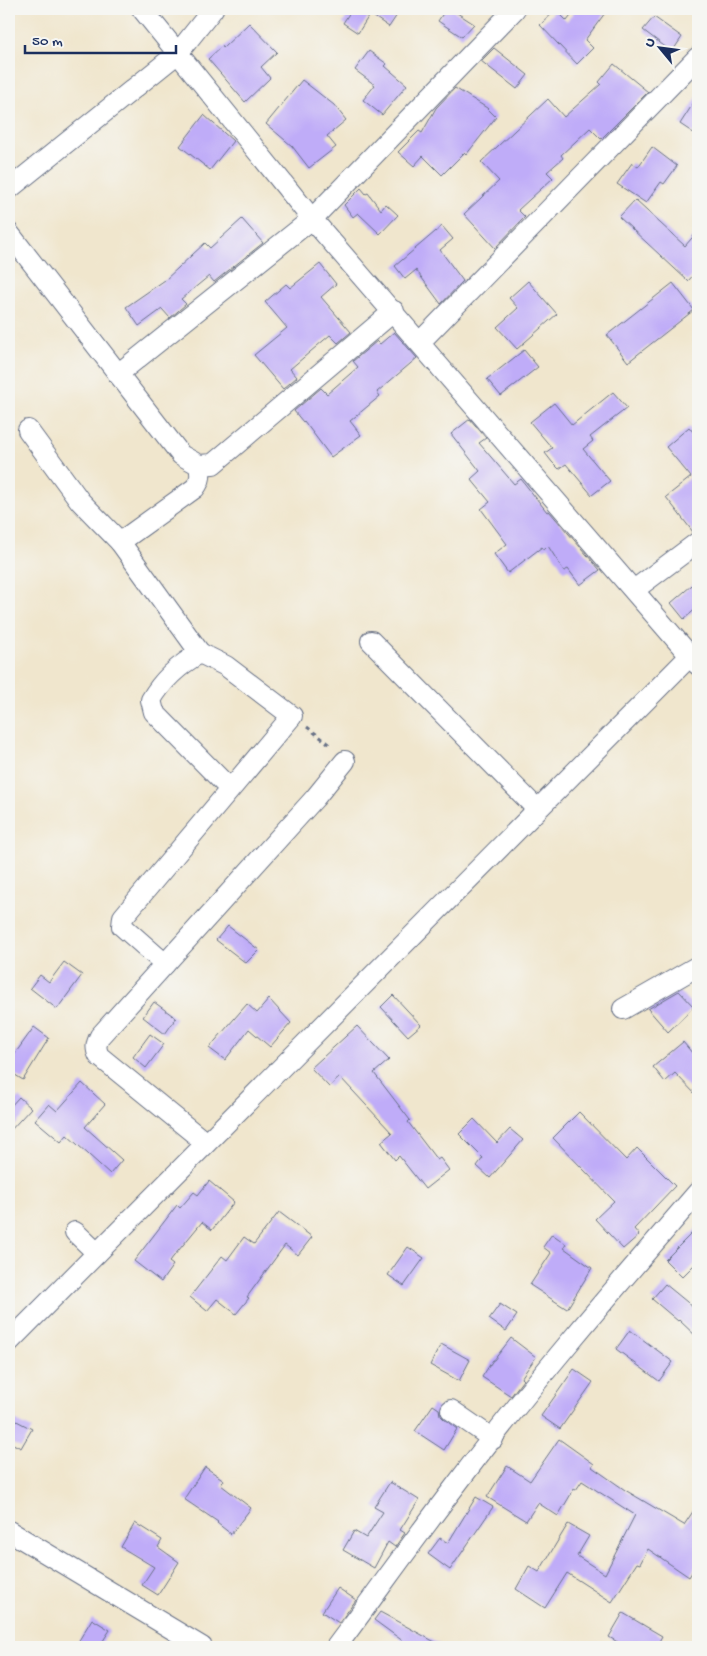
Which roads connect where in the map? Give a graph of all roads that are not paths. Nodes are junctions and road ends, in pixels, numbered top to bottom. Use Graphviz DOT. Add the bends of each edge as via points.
graph roads {
  1 [pos="142,9"];
  2 [pos="213,9"];
  3 [pos="515,9"];
  4 [pos="178,53"];
  5 [pos="698,57"];
  6 [pos="9,189"];
  7 [pos="312,219"];
  8 [pos="9,233"];
  9 [pos="394,311"];
  10 [pos="420,342"];
  11 [pos="118,374"];
  12 [pos="28,430"];
  13 [pos="199,465"];
  14 [pos="120,542"];
  15 [pos="698,542"];
  16 [pos="634,590"];
  17 [pos="371,641"];
  18 [pos="200,653"];
  19 [pos="694,660"];
  20 [pos="345,761"];
  21 [pos="230,789"];
  22 [pos="537,810"];
  23 [pos="165,964"];
  24 [pos="698,966"];
  25 [pos="623,1009"];
  26 [pos="206,1143"];
  27 [pos="698,1192"];
  28 [pos="74,1232"];
  29 [pos="97,1253"];
  30 [pos="9,1342"];
  31 [pos="451,1410"];
  32 [pos="492,1439"];
  33 [pos="9,1531"];
  34 [pos="202,1647"];
  35 [pos="336,1647"];
  1 -- 4 [label="street"];
  2 -- 4 [label="street"];
  3 -- 7 [label="street"];
  4 -- 6 [label="street"];
  4 -- 7 [label="street"];
  5 -- 10 [label="street"];
  7 -- 9 [label="street"];
  7 -- 11 [label="street"];
  8 -- 11 [label="street"];
  9 -- 10 [label="street"];
  9 -- 13 [label="street" via="213,464"];
  10 -- 16 [label="street"];
  11 -- 13 [label="street" via="181,456"];
  12 -- 14 [label="street" via="80,501"];
  13 -- 14 [label="street" via="200,481 195,488"];
  14 -- 18 [label="street"];
  15 -- 16 [label="street"];
  16 -- 19 [label="street"];
  17 -- 22 [label="street"];
  18 -- 21 [label="street" via="182,664 160,685 152,700 154,712"];
  18 -- 21 [label="street" via="226,666 292,716"];
  19 -- 22 [label="street"];
  20 -- 23 [label="street"];
  21 -- 23 [label="street" via="123,917 122,926"];
  22 -- 26 [label="street"];
  23 -- 26 [label="street" via="100,1036 96,1050 99,1056"];
  24 -- 25 [label="street"];
  26 -- 29 [label="street"];
  27 -- 32 [label="street" via="602,1303"];
  28 -- 29 [label="street"];
  29 -- 30 [label="street"];
  31 -- 32 [label="street"];
  32 -- 35 [label="street"];
  33 -- 34 [label="street"];
}
